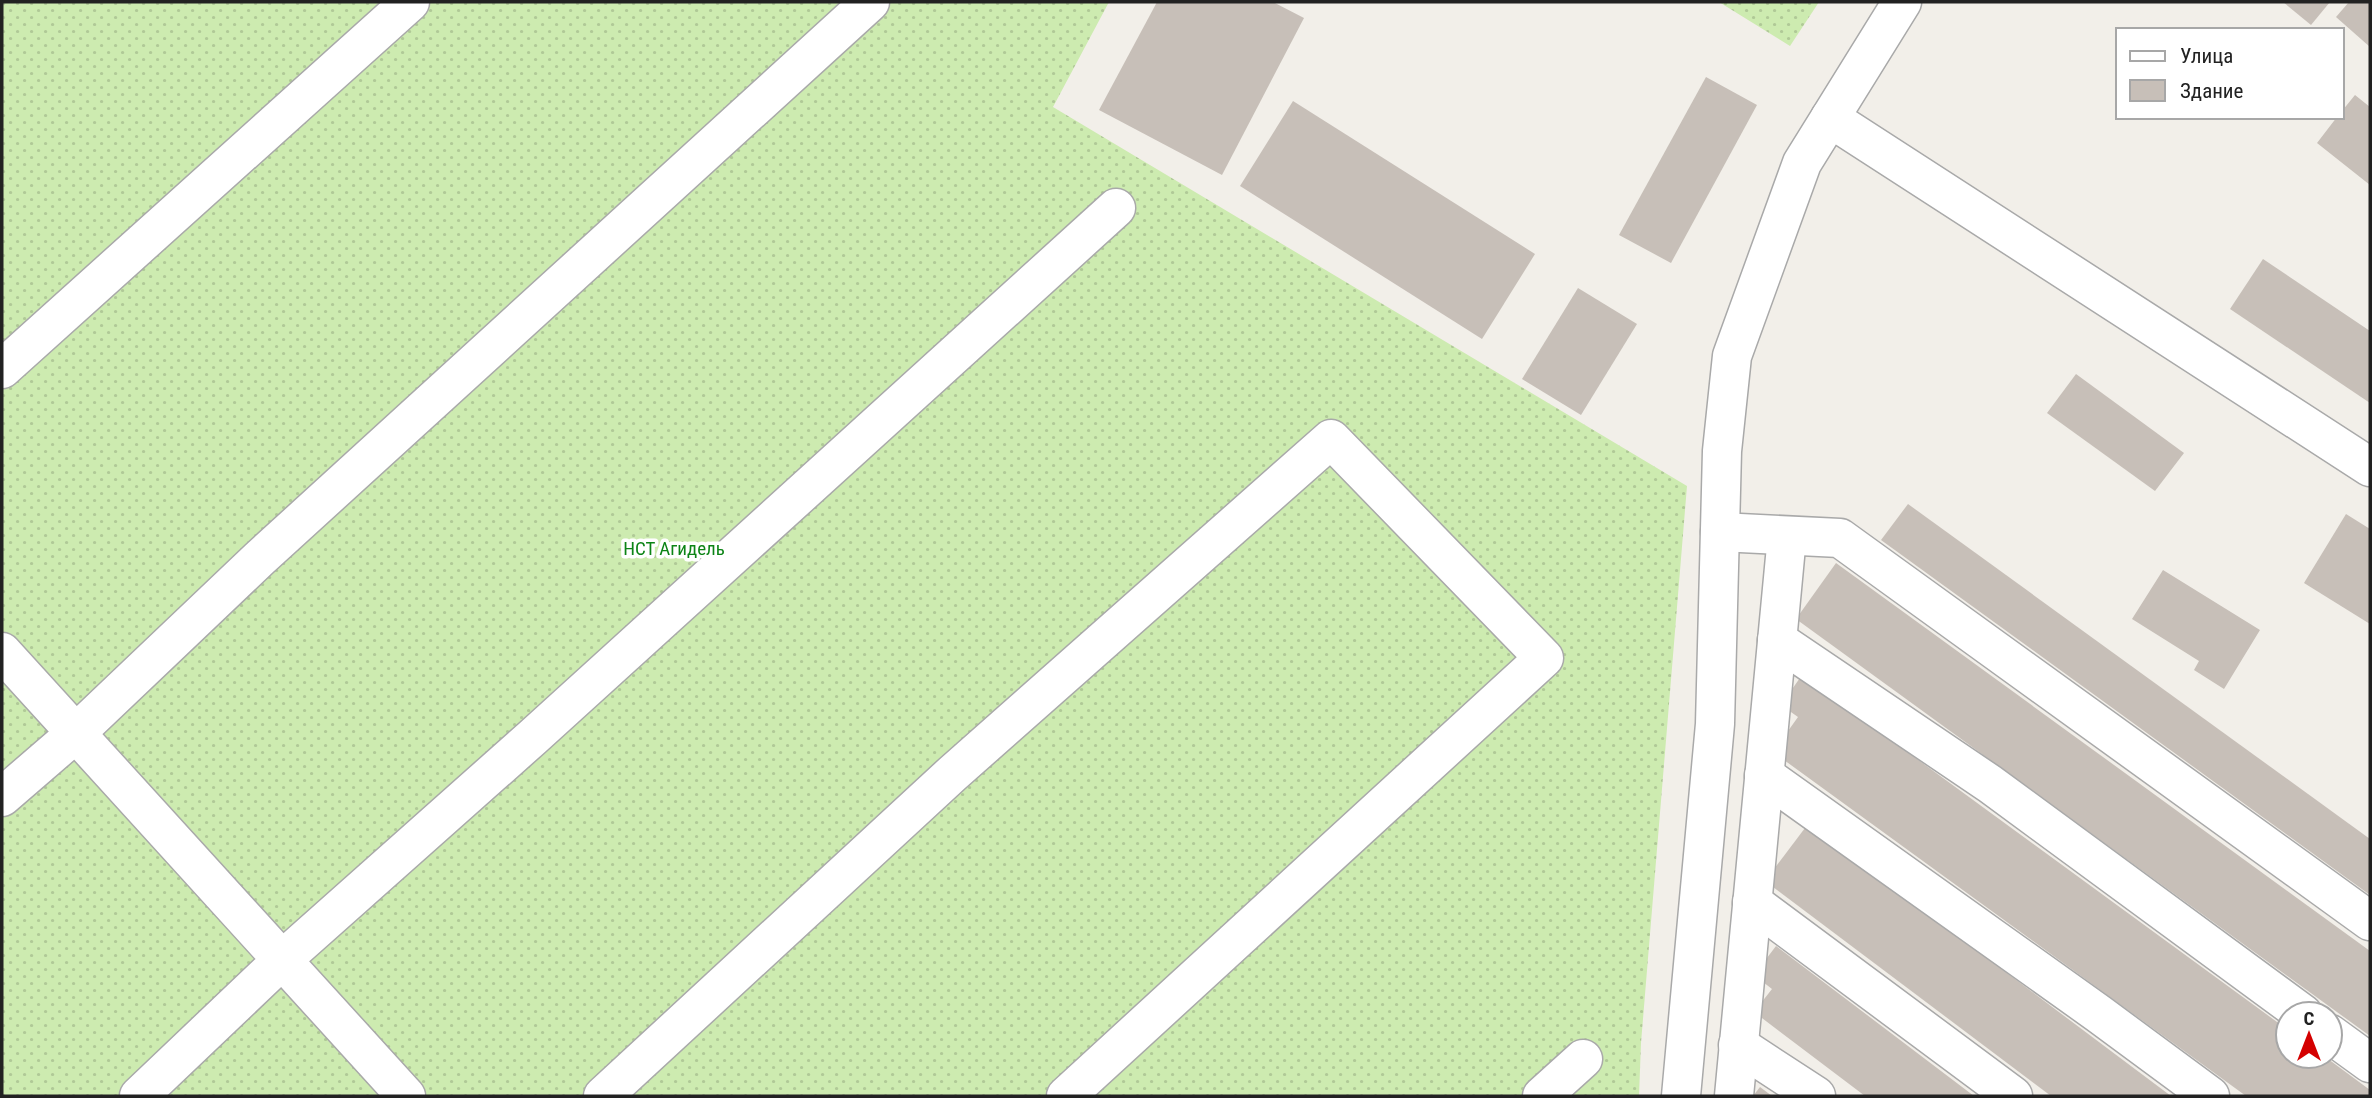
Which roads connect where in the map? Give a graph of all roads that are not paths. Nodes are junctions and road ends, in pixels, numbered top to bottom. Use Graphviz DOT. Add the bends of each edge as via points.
graph roads {
  1 [pos="410,2"];
  2 [pos="870,2"];
  3 [pos="1902,2"];
  4 [pos="1830,118"];
  5 [pos="1116,208"];
  6 [pos="2,369"];
  7 [pos="2370,467"];
  8 [pos="1720,533"];
  9 [pos="1787,536"];
  10 [pos="1777,640"];
  11 [pos="2,652"];
  12 [pos="76,733"];
  13 [pos="1764,775"];
  14 [pos="2,797"];
  15 [pos="1752,902"];
  16 [pos="2370,921"];
  17 [pos="282,960"];
  18 [pos="2284,1000"];
  19 [pos="2344,1044"];
  20 [pos="1738,1045"];
  21 [pos="1583,1059"];
  22 [pos="2370,1063"];
  23 [pos="139,1096"];
  24 [pos="407,1096"];
  25 [pos="603,1096"];
  26 [pos="1066,1096"];
  27 [pos="1542,1096"];
  28 [pos="1681,1096"];
  29 [pos="1734,1096"];
  30 [pos="1816,1096"];
  31 [pos="2013,1096"];
  32 [pos="2210,1096"];
  1 -- 6 [label="street"];
  2 -- 12 [label="street" via="259,559"];
  3 -- 4 [label="street"];
  4 -- 7 [label="street"];
  4 -- 8 [label="street" via="1802,163 1732,356"];
  5 -- 17 [label="street"];
  8 -- 9 [label="street"];
  8 -- 28 [label="street" via="1715,724"];
  9 -- 10 [label="street"];
  9 -- 16 [label="street" via="1840,538"];
  10 -- 13 [label="street"];
  10 -- 18 [label="street" via="1990,783"];
  11 -- 12 [label="street"];
  12 -- 14 [label="street"];
  12 -- 17 [label="street"];
  13 -- 15 [label="street"];
  13 -- 32 [label="street"];
  15 -- 20 [label="street"];
  15 -- 31 [label="street"];
  17 -- 23 [label="street"];
  17 -- 24 [label="street"];
  19 -- 22 [label="street"];
  20 -- 29 [label="street"];
  20 -- 30 [label="street"];
  21 -- 27 [label="street"];
  25 -- 26 [label="street" via="952,774 1331,439 1544,658"];
}
